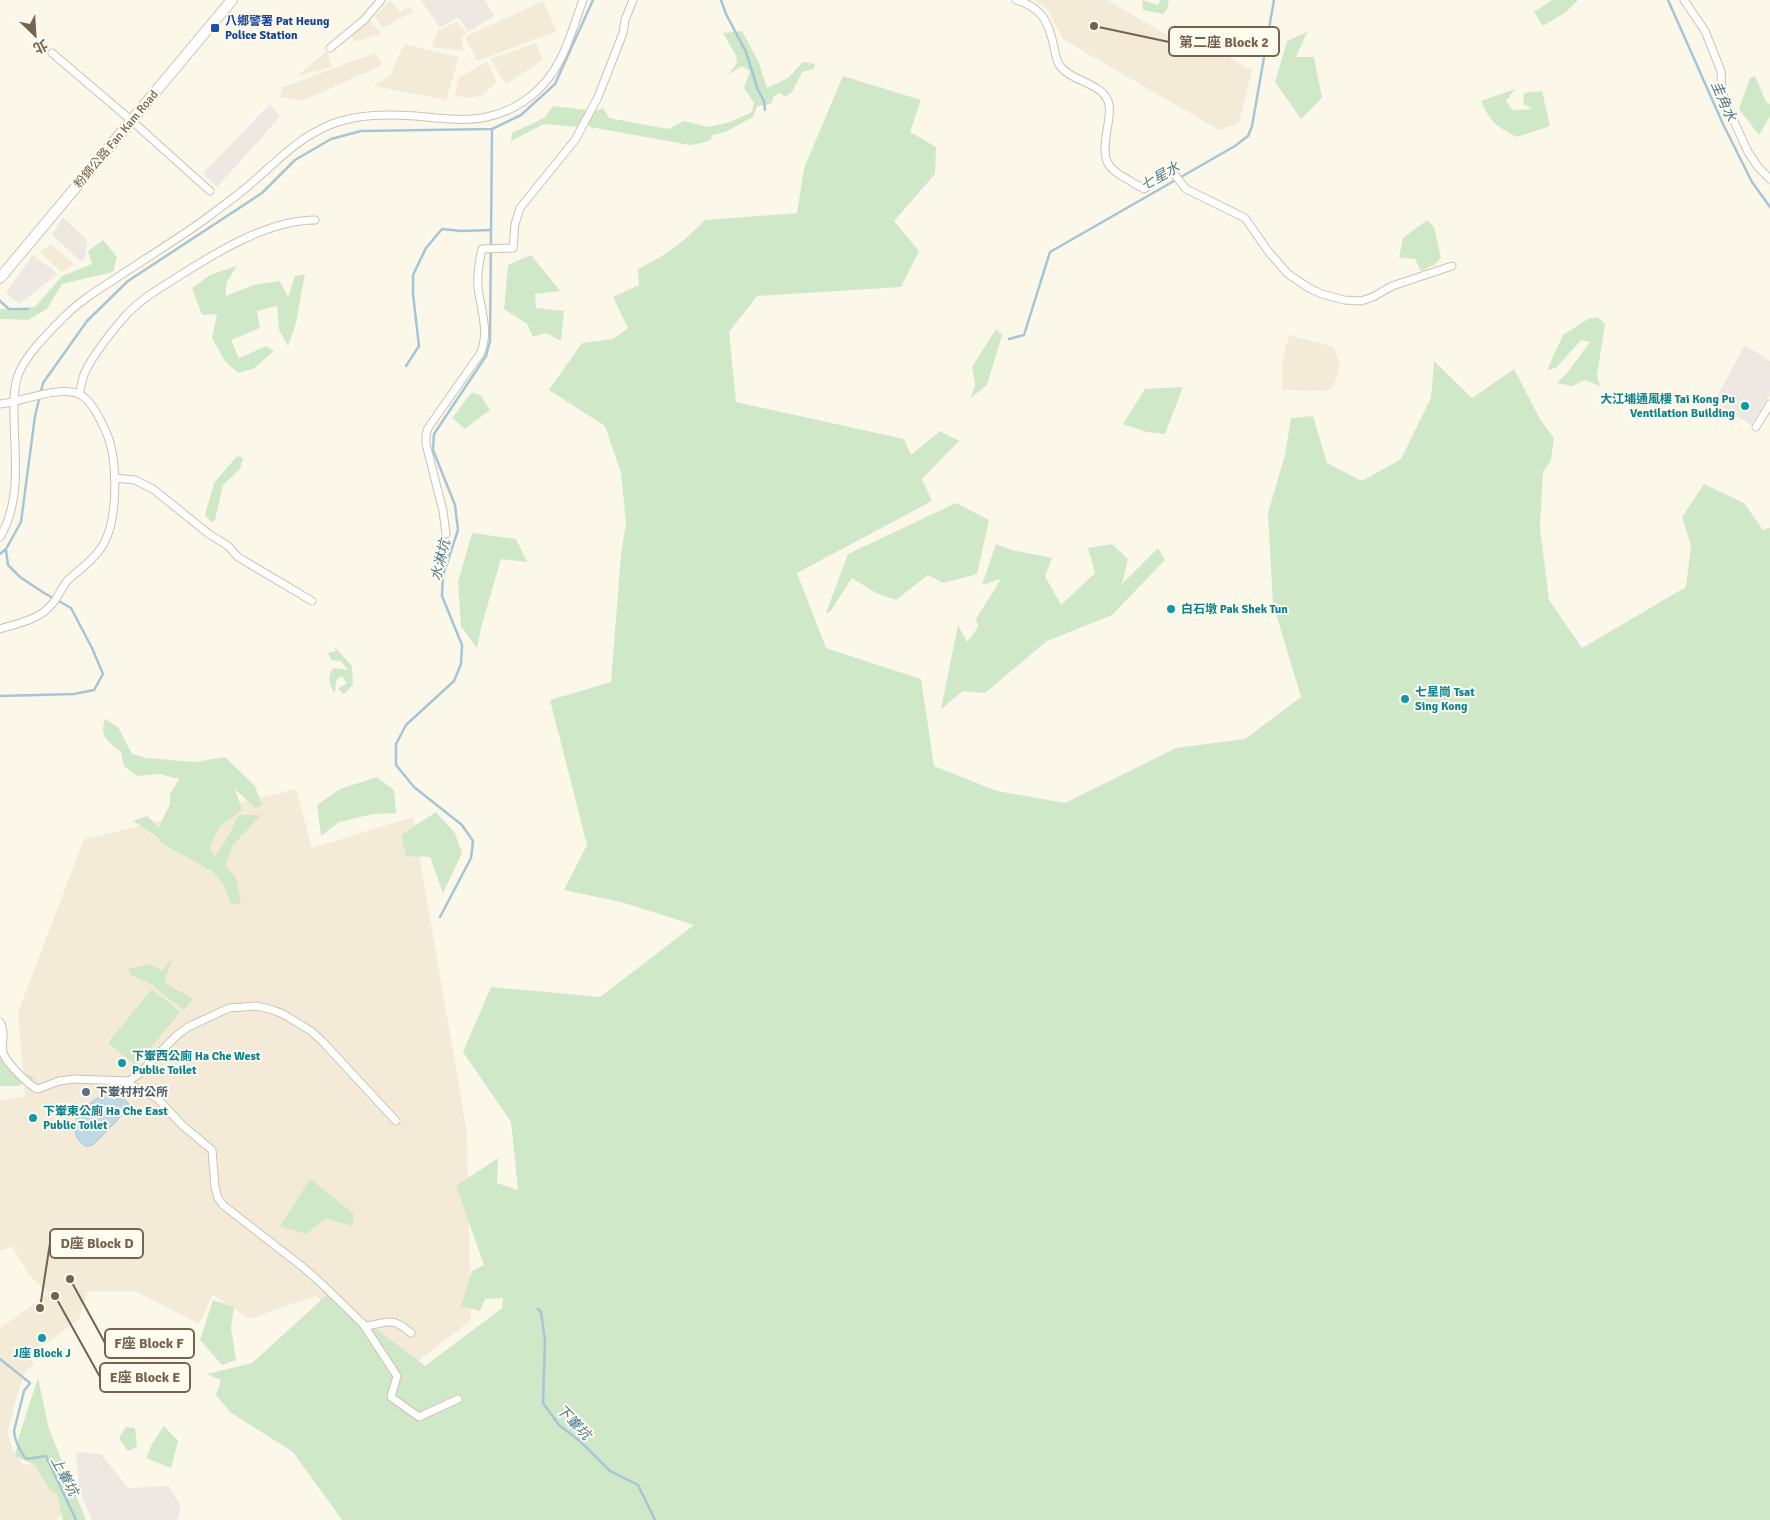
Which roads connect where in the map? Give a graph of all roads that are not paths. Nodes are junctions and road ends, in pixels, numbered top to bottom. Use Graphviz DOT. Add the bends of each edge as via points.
graph roads {
  1 [pos="232,0"];
  2 [pos="381,0"];
  3 [pos="583,0"];
  4 [pos="633,0"];
  5 [pos="1016,0"];
  6 [pos="1684,0"];
  7 [pos="330,48"];
  8 [pos="52,53"];
  9 [pos="132,121"];
  10 [pos="1770,180"];
  11 [pos="210,191"];
  12 [pos="315,220"];
  13 [pos="1452,266"];
  14 [pos="0,278"];
  15 [pos="79,394"];
  16 [pos="14,402"];
  17 [pos="0,404"];
  18 [pos="1770,404"];
  19 [pos="1756,427"];
  20 [pos="115,478"];
  21 [pos="446,534"];
  22 [pos="0,537"];
  23 [pos="312,601"];
  24 [pos="0,629"];
  25 [pos="0,1022"];
  26 [pos="124,1082"];
  27 [pos="396,1121"];
  28 [pos="363,1324"];
  29 [pos="411,1332"];
  30 [pos="458,1399"];
  1 -- 9 [label="main road, 粉錦公路 Fan Kam Road"];
  2 -- 7 [label="street" via="364,20"];
  3 -- 16 [label="street" via="558,64 545,83 524,102 487,117 454,119 390,114 350,119 299,141 236,197 72,310 24,365 17,378"];
  4 -- 21 [label="street" via="586,121 575,140 520,208 513,248 482,249 478,273 485,330 483,346 426,435"];
  5 -- 13 [label="street" via="1031,5 1046,21 1058,62 1065,71 1100,91 1107,99 1110,112 1104,148 1106,159 1118,174 1144,189 1171,170 1186,189 1245,218 1288,274 1322,294 1361,301 1392,286"];
  6 -- 10 [label="street" via="1705,31 1721,71 1727,106 1748,152"];
  8 -- 9 [label="street"];
  9 -- 11 [label="street"];
  9 -- 14 [label="main road, 粉錦公路 Fan Kam Road"];
  12 -- 15 [label="street" via="290,222 242,240 151,294 127,314 97,352 84,374"];
  15 -- 16 [label="street" via="65,392"];
  15 -- 20 [label="street" via="104,427 111,446"];
  16 -- 17 [label="street"];
  16 -- 22 [label="street" via="14,501"];
  18 -- 19 [label="street"];
  20 -- 23 [label="street" via="135,480 153,489 238,557"];
  20 -- 24 [label="street" via="110,529 104,544 69,580 46,611"];
  25 -- 26 [label="street" via="5,1056 35,1088 74,1079"];
  26 -- 27 [label="street" via="139,1074 188,1028 229,1008 257,1006 283,1014 311,1031"];
  26 -- 28 [label="street" via="157,1098 212,1150 215,1191 226,1208 304,1268"];
  28 -- 29 [label="street" via="390,1321"];
  28 -- 30 [label="street" via="397,1376 391,1397 420,1417"];
}
